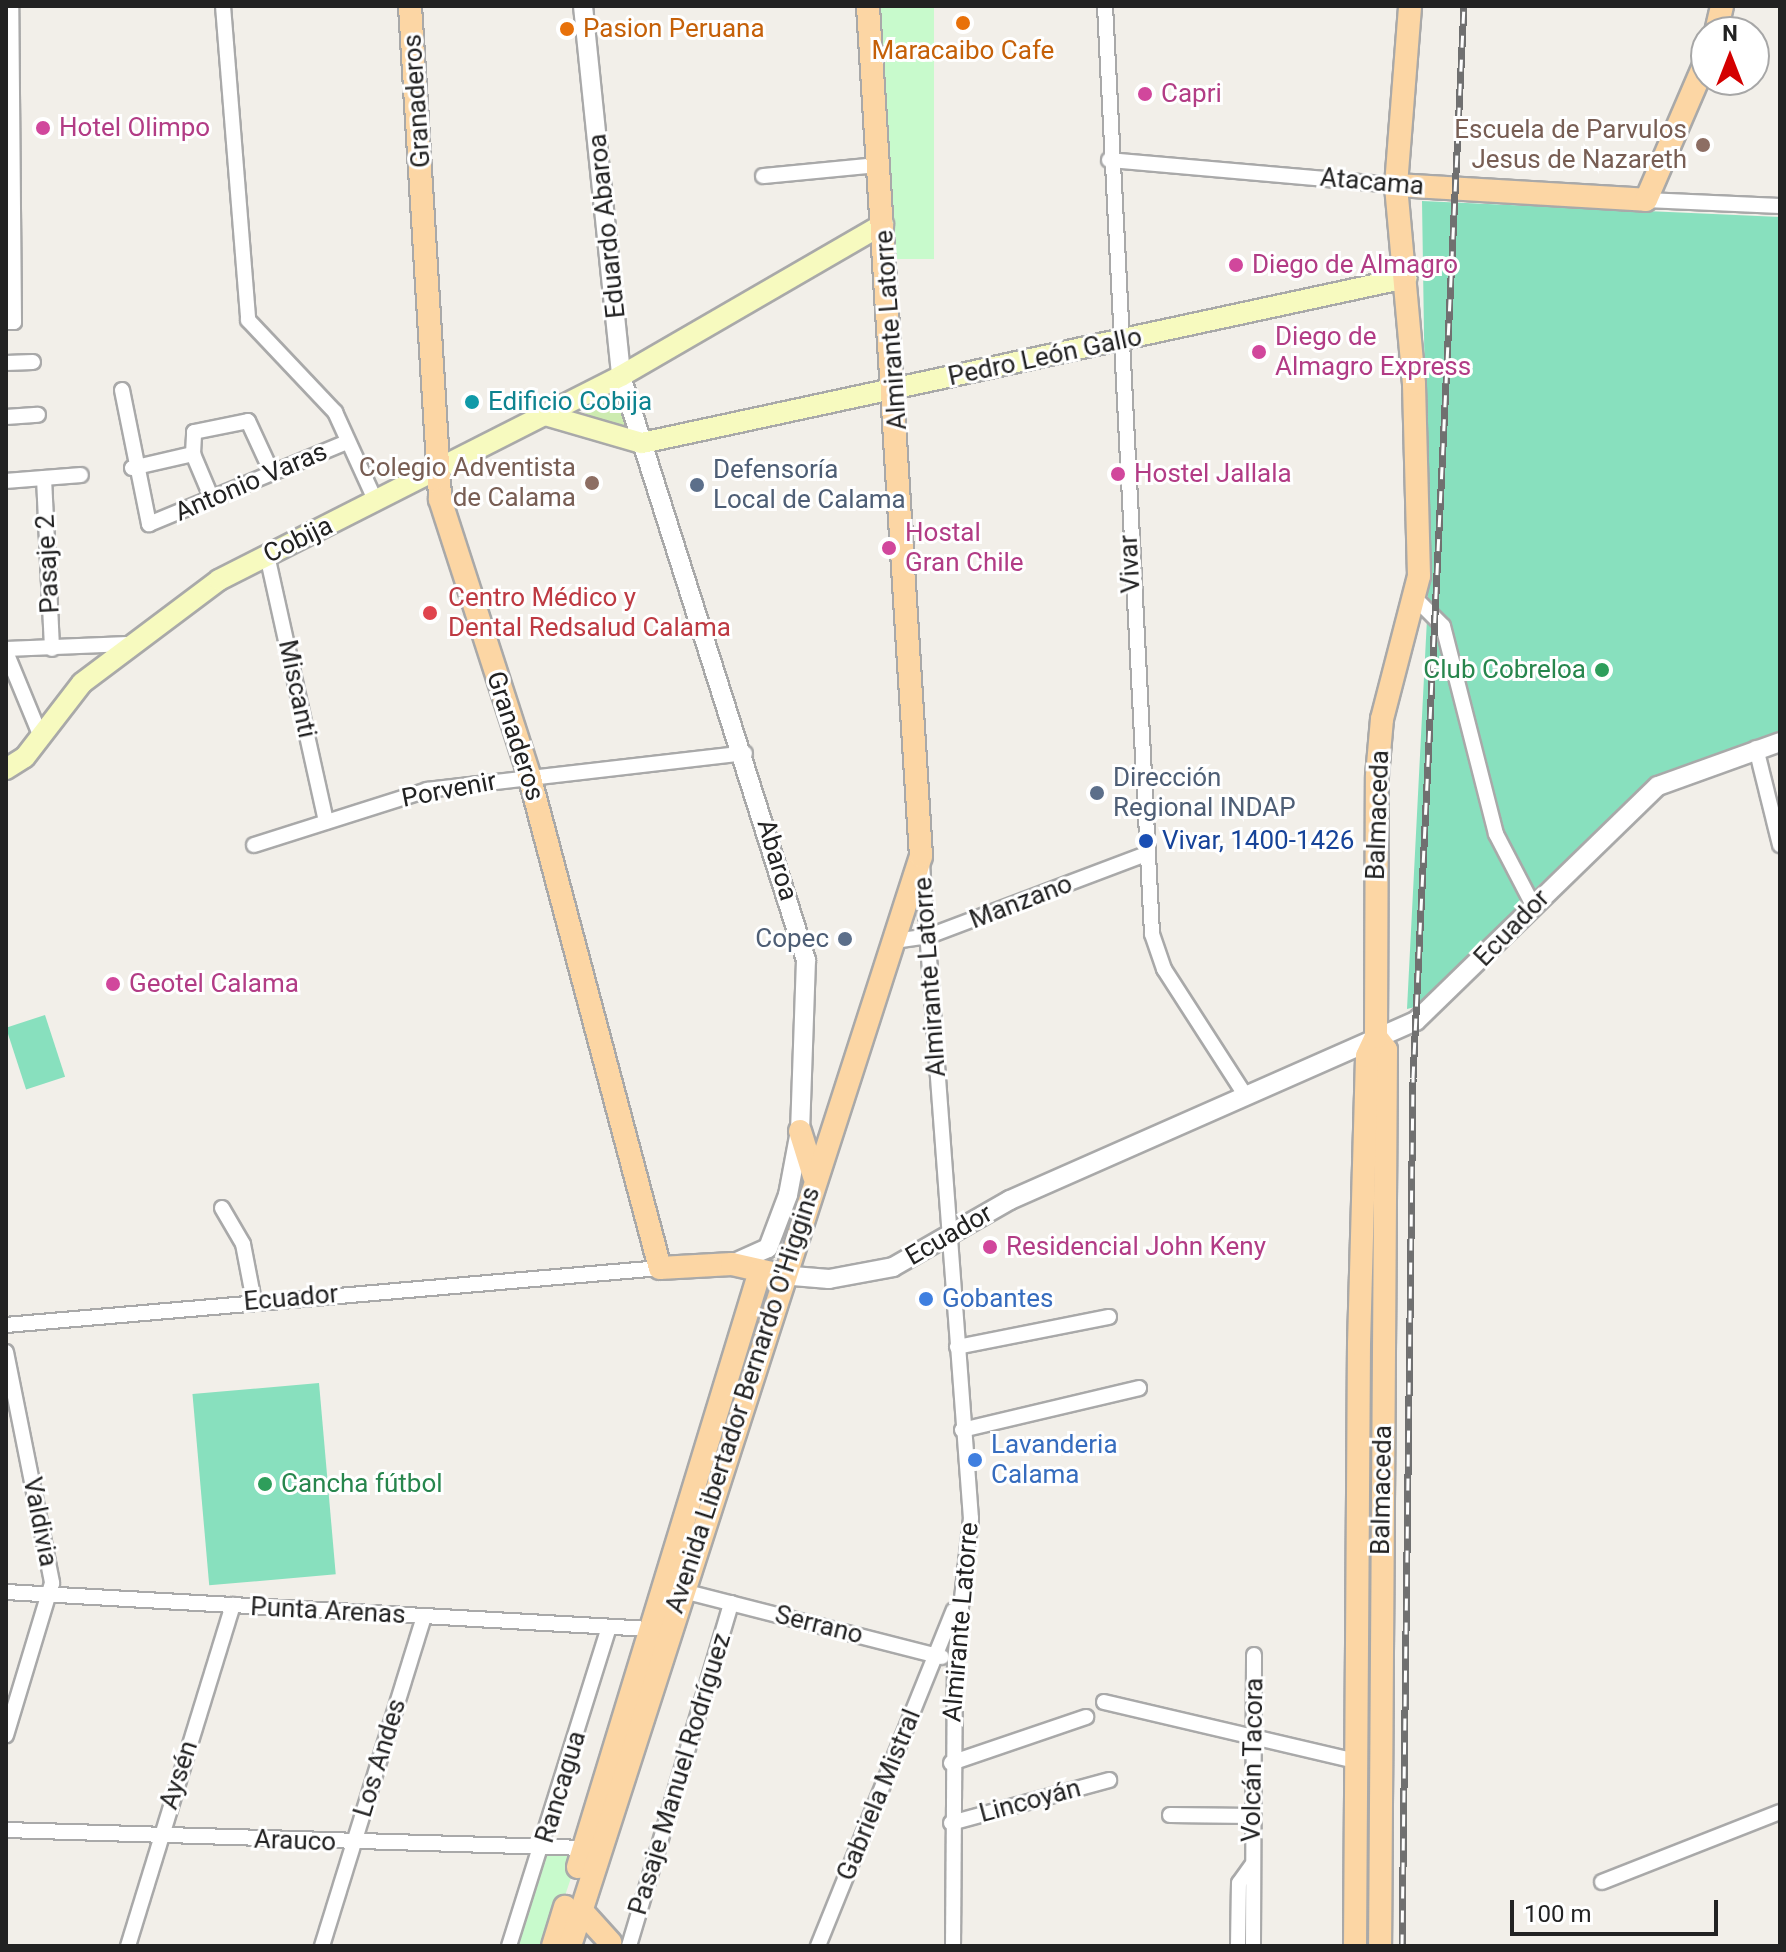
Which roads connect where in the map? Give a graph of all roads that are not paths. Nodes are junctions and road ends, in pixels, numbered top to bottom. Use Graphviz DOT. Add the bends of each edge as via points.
graph roads {
  1 [pos="11,6"];
  2 [pos="223,6"];
  3 [pos="410,6"];
  4 [pos="583,6"];
  5 [pos="868,6"];
  6 [pos="1105,6"];
  7 [pos="1410,6"];
  8 [pos="1422,6"];
  9 [pos="1691,96"];
  10 [pos="1109,160"];
  11 [pos="878,165"];
  12 [pos="763,176"];
  13 [pos="1404,185"];
  14 [pos="1646,200"];
  15 [pos="1780,206"];
  16 [pos="883,224"];
  17 [pos="10,250"];
  18 [pos="1406,278"];
  19 [pos="10,322"];
  20 [pos="1118,341"];
  21 [pos="33,362"];
  22 [pos="6,363"];
  23 [pos="621,376"];
  24 [pos="897,389"];
  25 [pos="122,390"];
  26 [pos="38,415"];
  27 [pos="545,415"];
  28 [pos="6,417"];
  29 [pos="347,442"];
  30 [pos="642,443"];
  31 [pos="193,454"];
  32 [pos="132,468"];
  33 [pos="272,473"];
  34 [pos="436,474"];
  35 [pos="81,475"];
  36 [pos="44,478"];
  37 [pos="6,481"];
  38 [pos="212,499"];
  39 [pos="376,502"];
  40 [pos="267,555"];
  41 [pos="1413,596"];
  42 [pos="128,644"];
  43 [pos="52,649"];
  44 [pos="6,650"];
  45 [pos="41,737"];
  46 [pos="1780,742"];
  47 [pos="1756,748"];
  48 [pos="745,753"];
  49 [pos="6,769"];
  50 [pos="529,775"];
  51 [pos="326,822"];
  52 [pos="254,845"];
  53 [pos="1780,845"];
  54 [pos="1146,854"];
  55 [pos="921,856"];
  56 [pos="1533,905"];
  57 [pos="929,936"];
  58 [pos="894,941"];
  59 [pos="1376,1037"];
  60 [pos="1246,1096"];
  61 [pos="800,1131"];
  62 [pos="814,1176"];
  63 [pos="222,1208"];
  64 [pos="948,1239"];
  65 [pos="732,1264"];
  66 [pos="660,1268"];
  67 [pos="771,1273"];
  68 [pos="254,1301"];
  69 [pos="1109,1317"];
  70 [pos="6,1325"];
  71 [pos="957,1347"];
  72 [pos="6,1352"];
  73 [pos="1139,1388"];
  74 [pos="962,1430"];
  75 [pos="683,1591"];
  76 [pos="6,1592"];
  77 [pos="50,1597"];
  78 [pos="959,1599"];
  79 [pos="731,1603"];
  80 [pos="233,1605"];
  81 [pos="424,1616"];
  82 [pos="609,1627"];
  83 [pos="650,1629"];
  84 [pos="935,1655"];
  85 [pos="1254,1655"];
  86 [pos="955,1660"];
  87 [pos="1104,1702"];
  88 [pos="1086,1717"];
  89 [pos="6,1735"];
  90 [pos="1252,1738"];
  91 [pos="1355,1761"];
  92 [pos="951,1763"];
  93 [pos="1109,1780"];
  94 [pos="1780,1812"];
  95 [pos="1170,1815"];
  96 [pos="1252,1816"];
  97 [pos="951,1823"];
  98 [pos="6,1830"];
  99 [pos="162,1836"];
  100 [pos="354,1843"];
  101 [pos="544,1847"];
  102 [pos="584,1848"];
  103 [pos="1252,1865"];
  104 [pos="1602,1882"];
  105 [pos="580,1909"];
  106 [pos="564,1938"];
  107 [pos="616,1945"];
  108 [pos="128,1946"];
  109 [pos="322,1946"];
  110 [pos="509,1946"];
  111 [pos="818,1946"];
  112 [pos="953,1946"];
  113 [pos="1238,1946"];
  114 [pos="1253,1946"];
  115 [pos="1355,1946"];
  116 [pos="1380,1946"];
  1 -- 17 [label="street"];
  2 -- 29 [label="street" via="248,320 335,412"];
  3 -- 34 [label="main road, Granaderos"];
  4 -- 23 [label="street, Eduardo Abaroa"];
  5 -- 11 [label="main road, Almirante Latorre"];
  6 -- 10 [label="street, Vivar"];
  7 -- 13 [label="main road, Balmaceda"];
  8 -- 13 [label="main road, Balmaceda"];
  9 -- 14 [label="main road"];
  10 -- 13 [label="street, Atacama"];
  10 -- 20 [label="street, Vivar"];
  11 -- 12 [label="street"];
  11 -- 16 [label="main road, Almirante Latorre"];
  13 -- 14 [label="main road, Atacama"];
  13 -- 18 [label="main road, Balmaceda"];
  14 -- 15 [label="street, Atacama"];
  16 -- 23 [label="main road, Cobija"];
  16 -- 24 [label="main road, Almirante Latorre"];
  17 -- 19 [label="street"];
  18 -- 20 [label="main road, Pedro León Gallo"];
  18 -- 41 [label="main road, Balmaceda" via="1419,576"];
  20 -- 24 [label="main road, Pedro León Gallo"];
  20 -- 54 [label="street, Vivar"];
  21 -- 22 [label="street"];
  23 -- 27 [label="main road, Cobija"];
  23 -- 30 [label="street, Eduardo Abaroa"];
  24 -- 30 [label="main road, Pedro León Gallo"];
  24 -- 55 [label="main road, Almirante Latorre"];
  25 -- 32 [label="street, Antonio Varas"];
  26 -- 28 [label="street"];
  27 -- 30 [label="main road, Pedro León Gallo"];
  27 -- 34 [label="main road, Cobija"];
  29 -- 33 [label="street, Antonio Varas"];
  29 -- 39 [label="street"];
  30 -- 48 [label="street, Abaroa"];
  31 -- 32 [label="street"];
  31 -- 33 [label="street" via="194,432 248,421"];
  31 -- 38 [label="street"];
  32 -- 38 [label="street, Antonio Varas" via="149,524"];
  33 -- 38 [label="street, Antonio Varas"];
  34 -- 39 [label="main road, Cobija"];
  34 -- 50 [label="main road, Granaderos"];
  35 -- 36 [label="street"];
  36 -- 37 [label="street"];
  36 -- 43 [label="street, Pasaje 2"];
  39 -- 40 [label="main road, Cobija"];
  40 -- 42 [label="main road, Cobija"];
  40 -- 51 [label="street, Miscanti"];
  41 -- 56 [label="street" via="1443,626 1496,834"];
  41 -- 59 [label="main road, Balmaceda" via="1381,733"];
  42 -- 43 [label="street"];
  42 -- 45 [label="main road, Cobija" via="82,683"];
  43 -- 44 [label="street"];
  44 -- 45 [label="street"];
  45 -- 49 [label="main road, Cobija"];
  46 -- 47 [label="street, Ecuador"];
  47 -- 53 [label="street"];
  47 -- 56 [label="street, Ecuador" via="1658,786"];
  48 -- 50 [label="street, Porvenir"];
  48 -- 61 [label="street, Abaroa" via="806,960"];
  50 -- 51 [label="street, Porvenir" via="427,790"];
  50 -- 66 [label="main road, Granaderos"];
  51 -- 52 [label="street, Porvenir"];
  54 -- 57 [label="street, Manzano"];
  54 -- 60 [label="street, Vivar" via="1152,934 1164,969"];
  55 -- 57 [label="street, Almirante Latorre"];
  55 -- 58 [label="main road, Avenida Libertador Bernardo O'Higgins"];
  56 -- 59 [label="street, Ecuador" via="1436,1008"];
  57 -- 58 [label="street, Manzano"];
  57 -- 64 [label="street, Almirante Latorre"];
  58 -- 62 [label="main road, Avenida Libertador Bernardo O'Higgins"];
  59 -- 60 [label="street, Ecuador"];
  59 -- 91 [label="main road, Balmaceda" via="1367,1056"];
  59 -- 116 [label="main road, Balmaceda" via="1386,1050"];
  60 -- 64 [label="street, Ecuador" via="1010,1200"];
  61 -- 62 [label="main road"];
  61 -- 65 [label="street, Abaroa" via="774,1239"];
  62 -- 67 [label="main road, Avenida Libertador Bernardo O'Higgins"];
  63 -- 68 [label="street" via="243,1244"];
  64 -- 67 [label="street, Ecuador" via="869,1276"];
  64 -- 71 [label="street, Almirante Latorre"];
  65 -- 66 [label="main road, Ecuador"];
  65 -- 67 [label="main road, Ecuador"];
  66 -- 68 [label="street, Ecuador"];
  67 -- 75 [label="main road, Avenida Libertador Bernardo O'Higgins"];
  67 -- 83 [label="main road, Avenida Libertador Bernardo O'Higgins"];
  68 -- 70 [label="street, Ecuador"];
  69 -- 71 [label="street"];
  71 -- 74 [label="street, Almirante Latorre"];
  72 -- 77 [label="street, Valdivia"];
  73 -- 74 [label="street"];
  74 -- 78 [label="street, Almirante Latorre" via="971,1535"];
  75 -- 79 [label="street, Serrano"];
  75 -- 105 [label="main road, Avenida Libertador Bernardo O'Higgins"];
  76 -- 77 [label="street, Punta Arenas"];
  77 -- 80 [label="street, Punta Arenas"];
  77 -- 89 [label="street, Valdivia"];
  78 -- 84 [label="street, Gabriela Mistral"];
  78 -- 86 [label="street, Almirante Latorre"];
  79 -- 84 [label="street, Serrano"];
  79 -- 107 [label="street, Pasaje Manuel Rodríguez"];
  80 -- 81 [label="street, Punta Arenas"];
  80 -- 99 [label="street, Aysén"];
  81 -- 82 [label="street, Punta Arenas"];
  81 -- 100 [label="street, Los Andes"];
  82 -- 83 [label="street, Punta Arenas"];
  82 -- 101 [label="street, Rancagua"];
  83 -- 102 [label="main road, Avenida Libertador Bernardo O'Higgins"];
  84 -- 86 [label="street, Serrano"];
  84 -- 111 [label="street, Gabriela Mistral"];
  85 -- 90 [label="street, Volcán Tacora"];
  86 -- 92 [label="street, Almirante Latorre"];
  87 -- 90 [label="street"];
  88 -- 92 [label="street"];
  90 -- 91 [label="street"];
  90 -- 96 [label="street, Volcán Tacora"];
  91 -- 115 [label="main road, Balmaceda"];
  92 -- 97 [label="street, Almirante Latorre"];
  93 -- 97 [label="street, Lincoyán"];
  94 -- 104 [label="street"];
  95 -- 96 [label="street"];
  96 -- 103 [label="street, Volcán Tacora"];
  97 -- 112 [label="street, Almirante Latorre"];
  98 -- 99 [label="street, Arauco"];
  99 -- 100 [label="street, Arauco"];
  99 -- 108 [label="street, Aysén"];
  100 -- 101 [label="street, Arauco"];
  100 -- 109 [label="street, Los Andes"];
  101 -- 102 [label="street, Arauco"];
  101 -- 110 [label="street, Rancagua"];
  102 -- 106 [label="main road, Avenida Libertador Bernardo O'Higgins"];
  103 -- 113 [label="street, Volcán Tacora" via="1239,1883"];
  103 -- 114 [label="street, Volcán Tacora"];
  105 -- 106 [label="main road, Avenida Libertador Bernardo O'Higgins"];
  105 -- 107 [label="main road"];
  106 -- 107 [label="street"];
}
